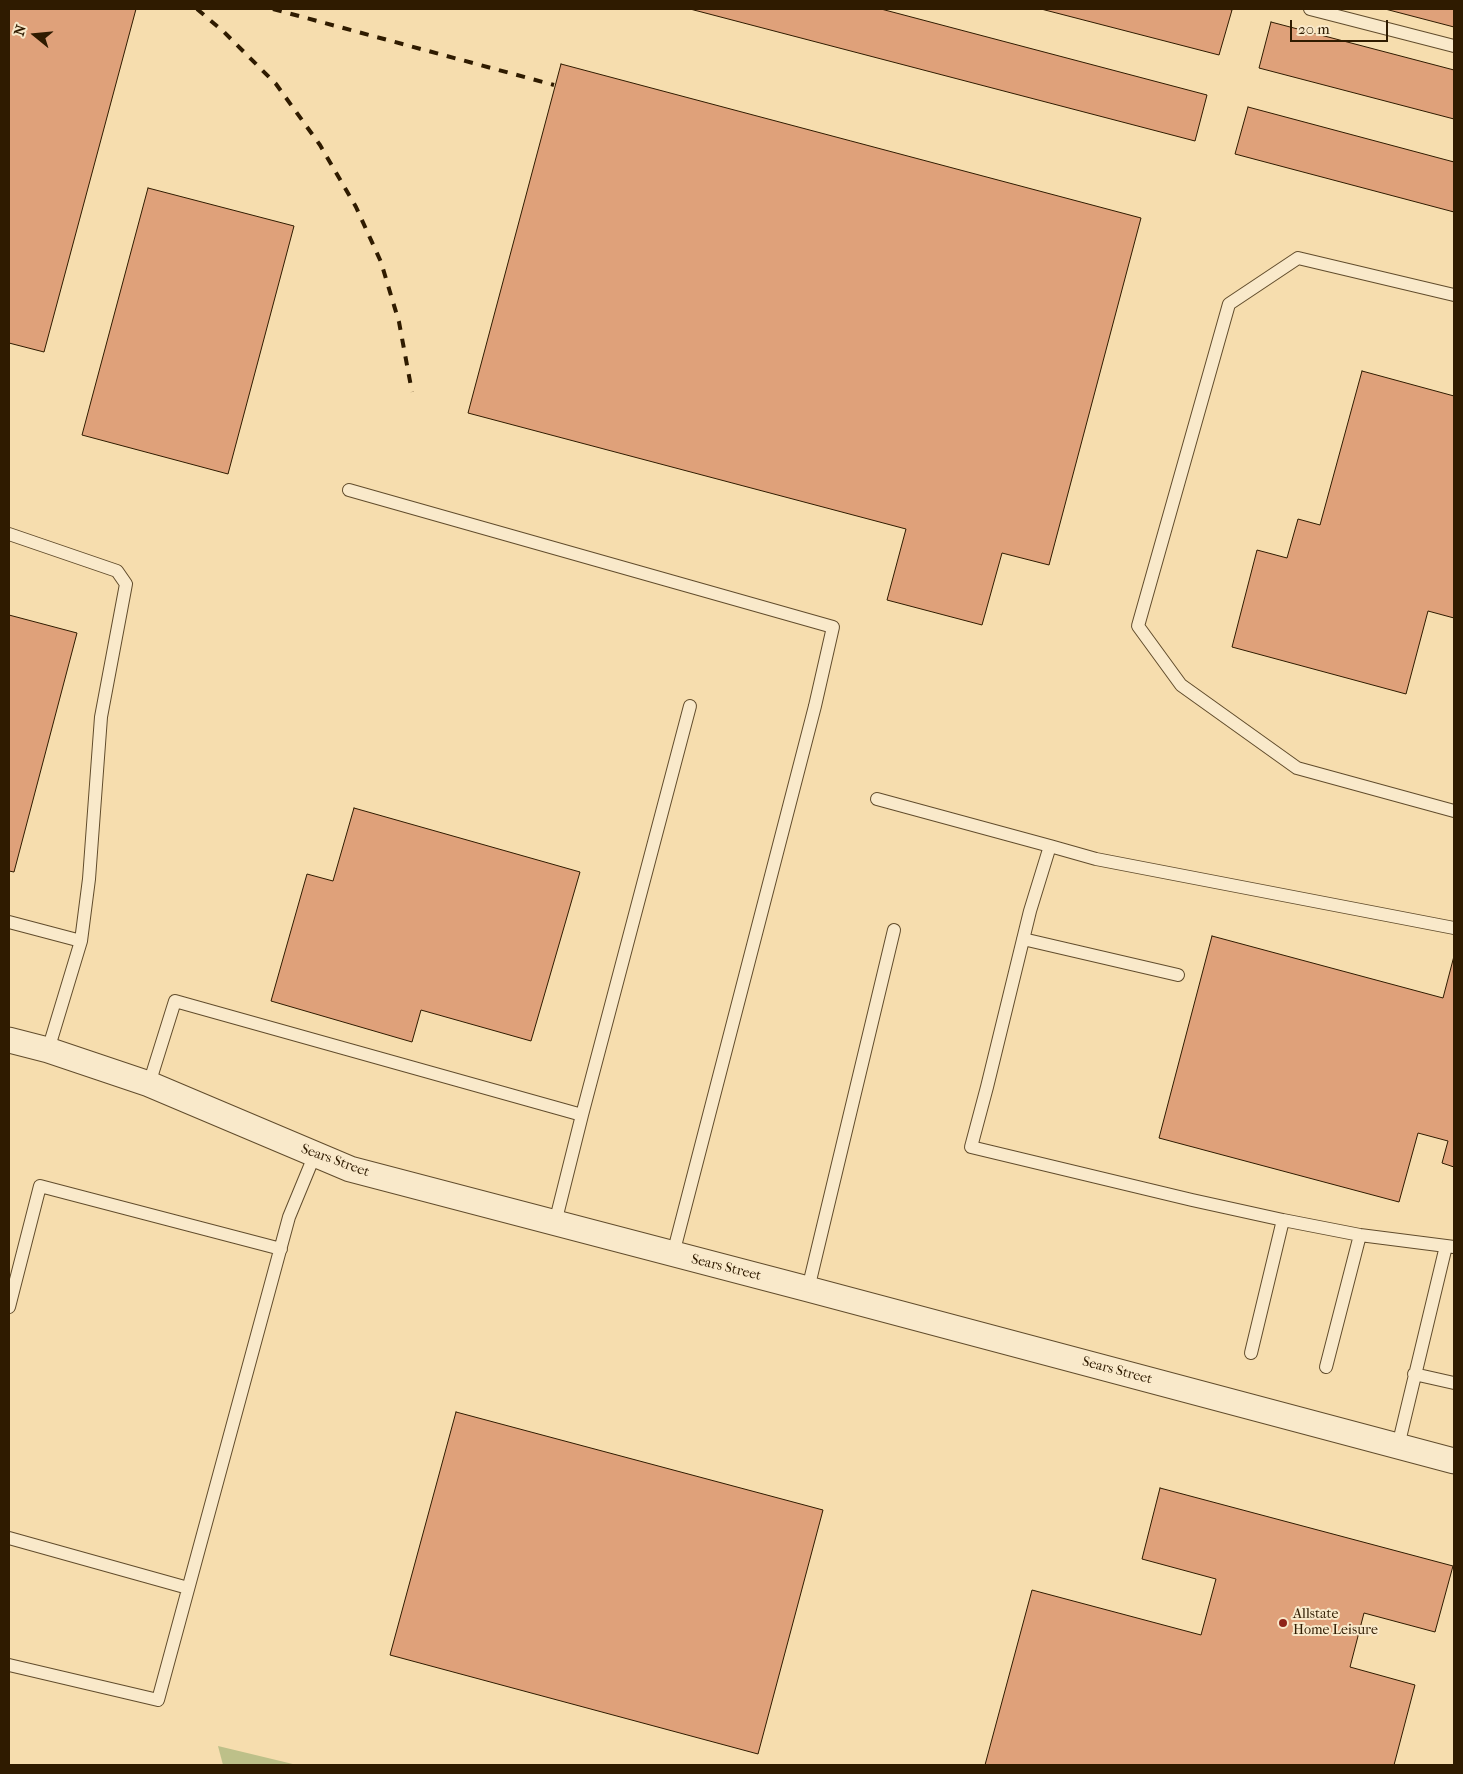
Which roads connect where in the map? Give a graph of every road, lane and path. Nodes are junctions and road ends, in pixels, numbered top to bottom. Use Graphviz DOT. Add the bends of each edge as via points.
graph roads {
  1 [pos="1310,9"];
  2 [pos="1454,46"];
  3 [pos="1454,295"];
  4 [pos="349,490"];
  5 [pos="9,534"];
  6 [pos="690,706"];
  7 [pos="877,798"];
  8 [pos="1454,811"];
  9 [pos="1050,846"];
  10 [pos="9,922"];
  11 [pos="1454,928"];
  12 [pos="894,930"];
  13 [pos="1024,939"];
  14 [pos="81,941"];
  15 [pos="1178,974"];
  16 [pos="9,1040"];
  17 [pos="48,1050"];
  18 [pos="149,1084"];
  19 [pos="582,1115"];
  20 [pos="315,1154"];
  21 [pos="1283,1220"];
  22 [pos="555,1223"];
  23 [pos="1360,1235"];
  24 [pos="1450,1246"];
  25 [pos="280,1249"];
  26 [pos="673,1254"];
  27 [pos="808,1289"];
  28 [pos="9,1307"];
  29 [pos="1252,1354"];
  30 [pos="1326,1367"];
  31 [pos="1414,1374"];
  32 [pos="1454,1383"];
  33 [pos="1398,1446"];
  34 [pos="1454,1461"];
  35 [pos="9,1538"];
  36 [pos="188,1588"];
  37 [pos="9,1665"];
  1 -- 2 [label="lane"];
  3 -- 8 [label="lane" via="1298,258 1229,304 1138,626 1181,684 1297,768"];
  4 -- 26 [label="lane" via="833,627"];
  5 -- 14 [label="lane" via="117,571 126,584 101,717 89,880"];
  6 -- 19 [label="lane"];
  7 -- 9 [label="lane"];
  9 -- 11 [label="lane" via="1106,860"];
  9 -- 13 [label="lane"];
  10 -- 14 [label="lane"];
  12 -- 27 [label="lane"];
  13 -- 15 [label="lane"];
  13 -- 21 [label="lane" via="971,1147"];
  14 -- 17 [label="lane"];
  16 -- 17 [label="street, Sears Street"];
  17 -- 18 [label="street, Sears Street"];
  18 -- 19 [label="lane" via="175,1001"];
  18 -- 20 [label="street, Sears Street"];
  19 -- 22 [label="lane"];
  20 -- 22 [label="street, Sears Street" via="350,1169"];
  20 -- 25 [label="lane" via="289,1217"];
  21 -- 23 [label="lane"];
  21 -- 29 [label="lane"];
  22 -- 26 [label="street, Sears Street"];
  23 -- 24 [label="lane"];
  23 -- 30 [label="lane"];
  24 -- 31 [label="lane"];
  25 -- 28 [label="lane" via="40,1186"];
  25 -- 36 [label="lane"];
  26 -- 27 [label="street, Sears Street"];
  27 -- 33 [label="street, Sears Street"];
  31 -- 32 [label="lane"];
  31 -- 33 [label="lane"];
  33 -- 34 [label="street, Sears Street"];
  35 -- 36 [label="lane"];
  36 -- 37 [label="lane" via="158,1700"];
}
